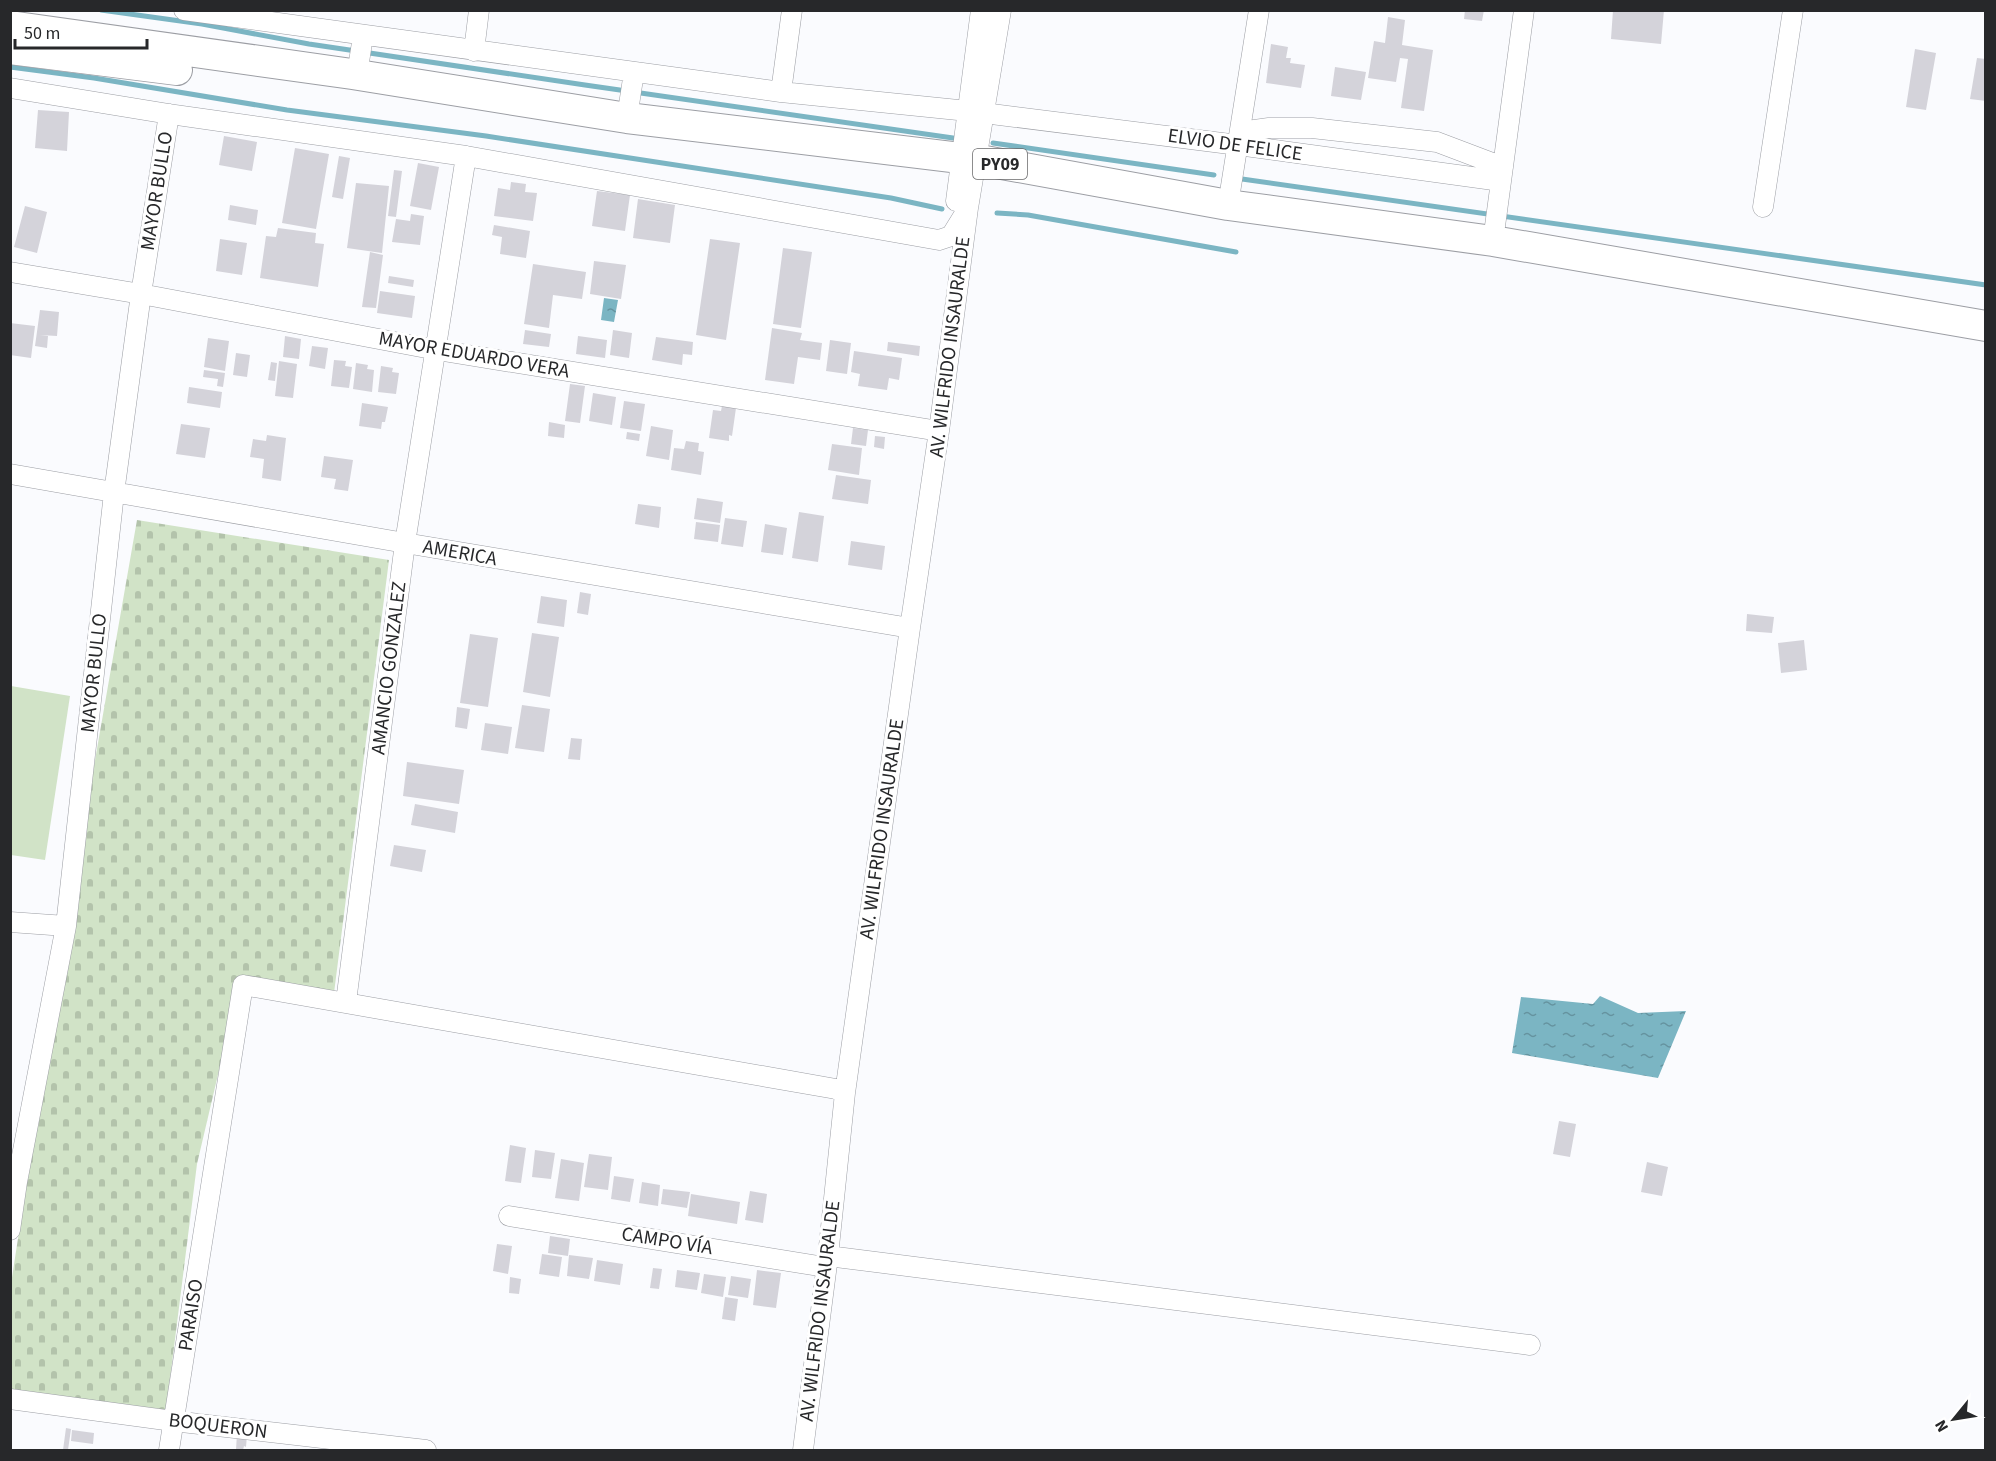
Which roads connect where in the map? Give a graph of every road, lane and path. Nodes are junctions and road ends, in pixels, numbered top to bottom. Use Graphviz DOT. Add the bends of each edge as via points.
graph roads {
  1 [pos="184,10"];
  2 [pos="479,10"];
  3 [pos="792,10"];
  4 [pos="981,10"];
  5 [pos="1001,10"];
  6 [pos="1259,10"];
  7 [pos="1524,10"];
  8 [pos="1793,10"];
  9 [pos="10,26"];
  10 [pos="10,49"];
  11 [pos="474,51"];
  12 [pos="361,53"];
  13 [pos="10,88"];
  14 [pos="781,92"];
  15 [pos="630,94"];
  16 [pos="976,112"];
  17 [pos="169,114"];
  18 [pos="1239,139"];
  19 [pos="465,156"];
  20 [pos="968,166"];
  21 [pos="1502,174"];
  22 [pos="1228,205"];
  23 [pos="1763,207"];
  24 [pos="968,208"];
  25 [pos="951,236"];
  26 [pos="1493,241"];
  27 [pos="10,272"];
  28 [pos="141,294"];
  29 [pos="1986,326"];
  30 [pos="1986,336"];
  31 [pos="436,350"];
  32 [pos="935,430"];
  33 [pos="10,474"];
  34 [pos="114,493"];
  35 [pos="405,543"];
  36 [pos="906,628"];
  37 [pos="10,922"];
  38 [pos="66,926"];
  39 [pos="346,1002"];
  40 [pos="841,1091"];
  41 [pos="13,1178"];
  42 [pos="509,1216"];
  43 [pos="10,1230"];
  44 [pos="824,1263"];
  45 [pos="1530,1345"];
  46 [pos="10,1399"];
  47 [pos="173,1421"];
  48 [pos="378,1448"];
  49 [pos="169,1450"];
  50 [pos="426,1450"];
  51 [pos="794,1450"];
  52 [pos="803,1450"];
  1 -- 12 [label="street, ELVIO DE FELICE"];
  2 -- 11 [label="street"];
  3 -- 14 [label="street"];
  4 -- 16 [label="street" via="972,79"];
  5 -- 16 [label="street"];
  6 -- 18 [label="street"];
  7 -- 21 [label="street"];
  8 -- 23 [label="street"];
  9 -- 12 [label="highway, PY09"];
  10 -- 20 [label="highway, PY09"];
  11 -- 12 [label="street, ELVIO DE FELICE"];
  11 -- 15 [label="street, ELVIO DE FELICE"];
  12 -- 15 [label="highway, PY09"];
  13 -- 17 [label="street"];
  14 -- 15 [label="street, ELVIO DE FELICE"];
  14 -- 16 [label="street, ELVIO DE FELICE"];
  15 -- 20 [label="highway, PY09"];
  16 -- 18 [label="street, ELVIO DE FELICE"];
  16 -- 20 [label="street"];
  17 -- 19 [label="street"];
  17 -- 28 [label="street, MAYOR BULLO"];
  18 -- 21 [label="street, ELVIO DE FELICE"];
  18 -- 21 [label="street" via="1269,128 1312,128 1437,142"];
  18 -- 22 [label="street"];
  19 -- 25 [label="street" via="939,240"];
  19 -- 31 [label="street, AMANCIO GONZALEZ"];
  20 -- 22 [label="highway, PY09"];
  20 -- 24 [label="street, AV. WILFRIDO INSAURALDE"];
  20 -- 25 [label="street"];
  20 -- 30 [label="highway, PY09"];
  21 -- 26 [label="street"];
  22 -- 26 [label="highway, PY09"];
  24 -- 25 [label="street"];
  24 -- 32 [label="street, AV. WILFRIDO INSAURALDE"];
  25 -- 32 [label="street"];
  26 -- 29 [label="highway, PY09"];
  27 -- 28 [label="street, MAYOR EDUARDO VERA"];
  28 -- 31 [label="street, MAYOR EDUARDO VERA"];
  28 -- 34 [label="street, MAYOR BULLO"];
  31 -- 32 [label="street, MAYOR EDUARDO VERA"];
  31 -- 35 [label="street, AMANCIO GONZALEZ"];
  32 -- 36 [label="street, AV. WILFRIDO INSAURALDE"];
  33 -- 34 [label="street, AMERICA"];
  34 -- 35 [label="street, AMERICA"];
  34 -- 38 [label="street, MAYOR BULLO"];
  35 -- 36 [label="street, AMERICA"];
  35 -- 39 [label="street, AMANCIO GONZALEZ"];
  36 -- 40 [label="street, AV. WILFRIDO INSAURALDE"];
  37 -- 38 [label="street"];
  38 -- 41 [label="street, MAYOR BULLO"];
  39 -- 40 [label="street"];
  39 -- 47 [label="street, PARAISO" via="243,985"];
  40 -- 44 [label="street, AV. WILFRIDO INSAURALDE"];
  41 -- 43 [label="street, MAYOR BULLO"];
  42 -- 44 [label="street, CAMPO VÍA"];
  44 -- 45 [label="street, CAMPO VÍA"];
  44 -- 51 [label="street"];
  44 -- 52 [label="street, AV. WILFRIDO INSAURALDE"];
  46 -- 47 [label="street, BOQUERON"];
  47 -- 48 [label="street, BOQUERON"];
  47 -- 49 [label="street, PARAISO"];
  48 -- 50 [label="street, BOQUERON"];
}
